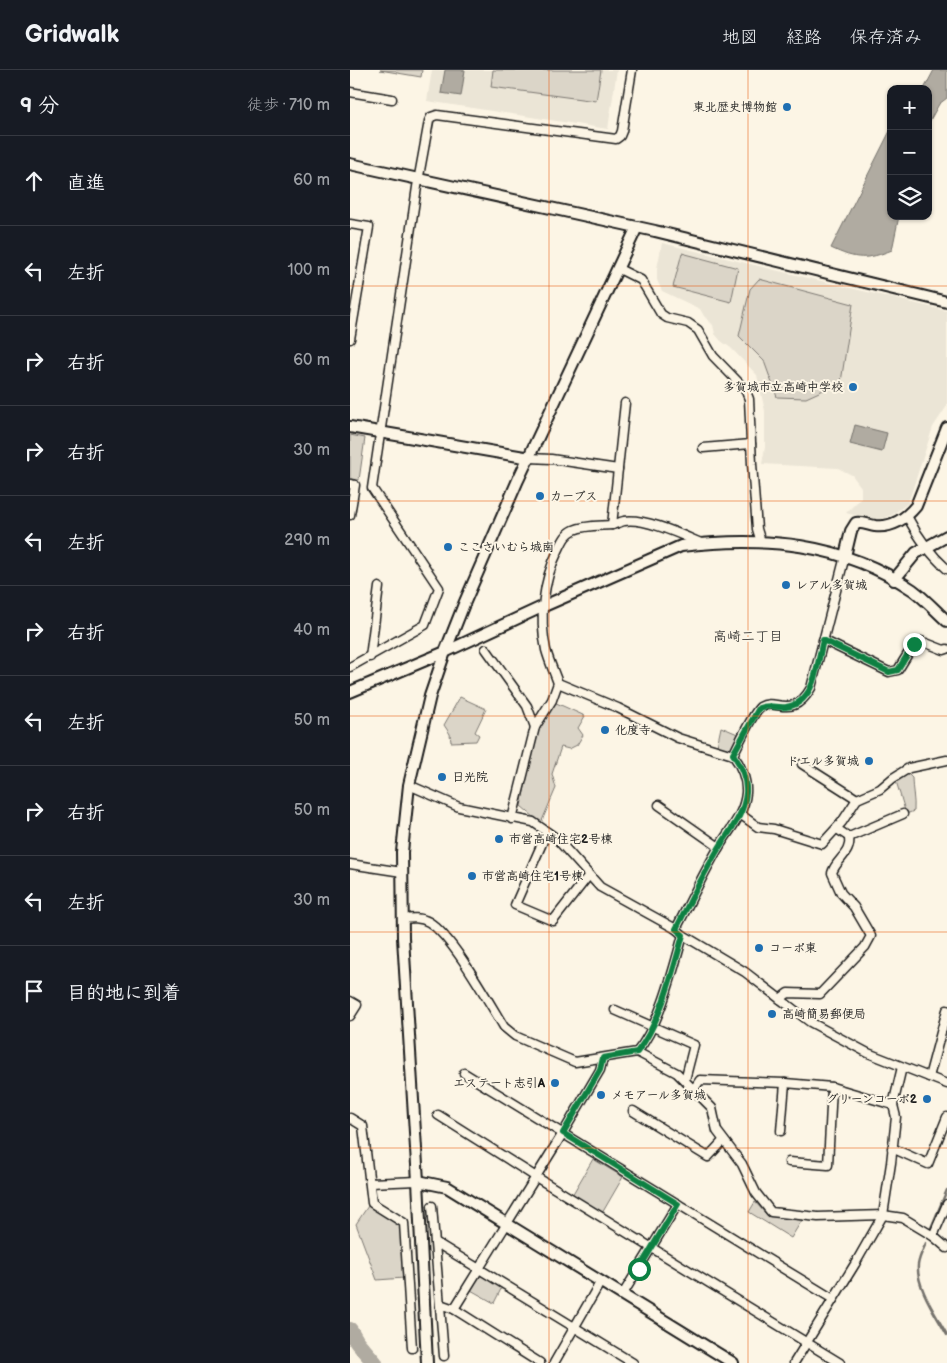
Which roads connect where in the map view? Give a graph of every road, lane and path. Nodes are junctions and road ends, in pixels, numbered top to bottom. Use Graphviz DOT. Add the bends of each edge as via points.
graph roads {
  1 [pos="632,70"];
  2 [pos="350,92"];
  3 [pos="392,99"];
  4 [pos="350,164"];
  5 [pos="419,178"];
  6 [pos="350,224"];
  7 [pos="637,227"];
  8 [pos="617,268"];
  9 [pos="947,302"];
  10 [pos="350,339"];
  11 [pos="625,403"];
  12 [pos="350,427"];
  13 [pos="947,428"];
  14 [pos="379,432"];
  15 [pos="751,444"];
  16 [pos="703,448"];
  17 [pos="530,458"];
  18 [pos="618,469"];
  19 [pos="350,484"];
  20 [pos="350,515"];
  21 [pos="907,516"];
  22 [pos="612,525"];
  23 [pos="947,536"];
  24 [pos="761,542"];
  25 [pos="701,543"];
  26 [pos="926,546"];
  27 [pos="845,556"];
  28 [pos="947,569"];
  29 [pos="894,580"];
  30 [pos="380,587"];
  31 [pos="544,606"];
  32 [pos="947,621"];
  33 [pos="823,640"];
  34 [pos="947,649"];
  35 [pos="486,650"];
  36 [pos="445,652"];
  37 [pos="370,657"];
  38 [pos="350,667"];
  39 [pos="558,683"];
  40 [pos="350,692"];
  41 [pos="535,727"];
  42 [pos="733,754"];
  43 [pos="947,760"];
  44 [pos="802,764"];
  45 [pos="409,785"];
  46 [pos="857,799"];
  47 [pos="659,805"];
  48 [pos="740,814"];
  49 [pos="903,814"];
  50 [pos="512,819"];
  51 [pos="837,829"];
  52 [pos="547,832"];
  53 [pos="849,837"];
  54 [pos="719,847"];
  55 [pos="350,864"];
  56 [pos="402,872"];
  57 [pos="589,875"];
  58 [pos="402,918"];
  59 [pos="676,929"];
  60 [pos="683,935"];
  61 [pos="780,999"];
  62 [pos="350,1001"];
  63 [pos="615,1010"];
  64 [pos="947,1010"];
  65 [pos="350,1016"];
  66 [pos="653,1028"];
  67 [pos="637,1052"];
  68 [pos="603,1058"];
  69 [pos="902,1067"];
  70 [pos="464,1073"];
  71 [pos="929,1077"];
  72 [pos="685,1080"];
  73 [pos="785,1082"];
  74 [pos="947,1084"];
  75 [pos="832,1087"];
  76 [pos="694,1089"];
  77 [pos="893,1105"];
  78 [pos="633,1111"];
  79 [pos="438,1115"];
  80 [pos="350,1118"];
  81 [pos="947,1118"];
  82 [pos="781,1130"];
  83 [pos="563,1133"];
  84 [pos="723,1141"];
  85 [pos="892,1148"];
  86 [pos="789,1162"];
  87 [pos="536,1177"];
  88 [pos="418,1181"];
  89 [pos="370,1183"];
  90 [pos="678,1204"];
  91 [pos="947,1204"];
  92 [pos="432,1206"];
  93 [pos="883,1215"];
  94 [pos="506,1224"];
  95 [pos="932,1236"];
  96 [pos="435,1242"];
  97 [pos="652,1247"];
  98 [pos="947,1248"];
  99 [pos="479,1268"];
  100 [pos="601,1281"];
  101 [pos="623,1294"];
  102 [pos="833,1299"];
  103 [pos="440,1304"];
  104 [pos="454,1309"];
  105 [pos="574,1327"];
  106 [pos="806,1342"];
  107 [pos="412,1348"];
  108 [pos="444,1356"];
  109 [pos="426,1363"];
  110 [pos="540,1363"];
  111 [pos="554,1363"];
  112 [pos="633,1363"];
  113 [pos="733,1363"];
  114 [pos="794,1363"];
  115 [pos="840,1363"];
  1 -- 5 [label="street" via="623,126 616,139 434,115 429,121"];
  2 -- 3 [label="street"];
  4 -- 5 [label="street"];
  5 -- 7 [label="street"];
  5 -- 14 [label="street"];
  6 -- 10 [label="street" via="369,227"];
  7 -- 8 [label="street"];
  7 -- 9 [label="street"];
  8 -- 15 [label="street" via="641,280 661,314 698,330 714,356 745,389 749,399"];
  8 -- 17 [label="street"];
  11 -- 18 [label="street"];
  12 -- 14 [label="street"];
  13 -- 21 [label="street" via="919,500"];
  14 -- 17 [label="street"];
  14 -- 37 [label="street" via="372,488 439,588 425,625"];
  15 -- 16 [label="street"];
  15 -- 24 [label="street"];
  17 -- 18 [label="street"];
  17 -- 36 [label="street" via="471,586"];
  18 -- 22 [label="street"];
  19 -- 20 [label="street" via="355,485"];
  21 -- 26 [label="street"];
  21 -- 27 [label="street" via="887,525 856,523"];
  22 -- 25 [label="street" via="625,520 638,521"];
  22 -- 31 [label="street" via="573,530 564,538 551,565"];
  23 -- 26 [label="street"];
  24 -- 25 [label="street"];
  24 -- 27 [label="street" via="797,544"];
  25 -- 31 [label="street" via="681,546"];
  26 -- 28 [label="street"];
  26 -- 29 [label="street" via="916,552"];
  27 -- 29 [label="street"];
  27 -- 33 [label="street"];
  29 -- 32 [label="street" via="912,590"];
  30 -- 37 [label="street"];
  31 -- 36 [label="street"];
  31 -- 39 [label="street" via="546,650"];
  33 -- 34 [label="street" via="889,672 898,670 914,644 921,640"];
  33 -- 42 [label="street" via="806,698 785,707 766,705 759,708"];
  35 -- 41 [label="street" via="528,706"];
  36 -- 40 [label="street"];
  36 -- 45 [label="street" via="430,696"];
  37 -- 38 [label="street"];
  39 -- 41 [label="street" via="552,700"];
  39 -- 42 [label="street" via="678,738"];
  41 -- 50 [label="street"];
  42 -- 48 [label="street" via="745,779 746,792"];
  43 -- 46 [label="street" via="909,768 880,789"];
  44 -- 46 [label="street"];
  45 -- 50 [label="street" via="460,807"];
  45 -- 56 [label="street"];
  46 -- 51 [label="street"];
  47 -- 54 [label="street"];
  48 -- 51 [label="street" via="758,827 822,844"];
  48 -- 54 [label="street"];
  49 -- 53 [label="street"];
  50 -- 52 [label="street" via="533,822"];
  51 -- 53 [label="street"];
  52 -- 57 [label="street"];
  52 -- 57 [label="street" via="515,905 553,921"];
  53 -- 61 [label="street" via="847,852 832,873 841,893 854,907 871,936 865,948 820,994 788,993"];
  54 -- 59 [label="street"];
  55 -- 56 [label="street"];
  56 -- 58 [label="street"];
  57 -- 59 [label="street" via="600,887"];
  58 -- 68 [label="street" via="419,918 437,928 454,948 504,1027 516,1036 575,1062"];
  58 -- 88 [label="street"];
  59 -- 60 [label="street"];
  60 -- 61 [label="street" via="745,972"];
  60 -- 66 [label="street"];
  61 -- 69 [label="street" via="810,1022"];
  62 -- 65 [label="street" via="357,1005"];
  63 -- 66 [label="street"];
  64 -- 71 [label="street"];
  66 -- 67 [label="street"];
  66 -- 72 [label="street" via="694,1046"];
  67 -- 68 [label="street"];
  67 -- 72 [label="street"];
  68 -- 83 [label="street" via="600,1070"];
  69 -- 71 [label="street"];
  69 -- 77 [label="street"];
  70 -- 83 [label="street"];
  71 -- 74 [label="street"];
  72 -- 76 [label="street"];
  73 -- 75 [label="street"];
  73 -- 76 [label="street" via="700,1080"];
  73 -- 82 [label="street"];
  75 -- 77 [label="street"];
  75 -- 86 [label="street" via="828,1165"];
  76 -- 84 [label="street" via="712,1108"];
  77 -- 85 [label="street" via="896,1117"];
  78 -- 84 [label="street" via="708,1157"];
  79 -- 87 [label="street"];
  80 -- 89 [label="street" via="362,1126"];
  81 -- 85 [label="street" via="928,1164"];
  83 -- 87 [label="street"];
  83 -- 90 [label="street"];
  84 -- 93 [label="street" via="742,1164 756,1193 771,1212 818,1217"];
  85 -- 93 [label="street"];
  87 -- 94 [label="street"];
  87 -- 97 [label="street"];
  88 -- 89 [label="street"];
  88 -- 94 [label="street" via="447,1187"];
  88 -- 109 [label="street"];
  89 -- 107 [label="street" via="372,1203 404,1223"];
  90 -- 97 [label="street"];
  90 -- 102 [label="street"];
  91 -- 95 [label="street"];
  92 -- 96 [label="street"];
  93 -- 95 [label="street" via="903,1218"];
  93 -- 102 [label="street"];
  94 -- 99 [label="street"];
  94 -- 100 [label="street"];
  95 -- 98 [label="street"];
  96 -- 99 [label="street"];
  96 -- 103 [label="street"];
  97 -- 101 [label="street"];
  97 -- 106 [label="street"];
  99 -- 104 [label="street"];
  99 -- 105 [label="street"];
  100 -- 101 [label="street"];
  100 -- 105 [label="street"];
  101 -- 113 [label="street"];
  102 -- 106 [label="street"];
  103 -- 104 [label="street"];
  103 -- 108 [label="street"];
  104 -- 110 [label="street"];
  105 -- 111 [label="street"];
  105 -- 112 [label="street"];
  106 -- 114 [label="street"];
  106 -- 115 [label="street"];
}
